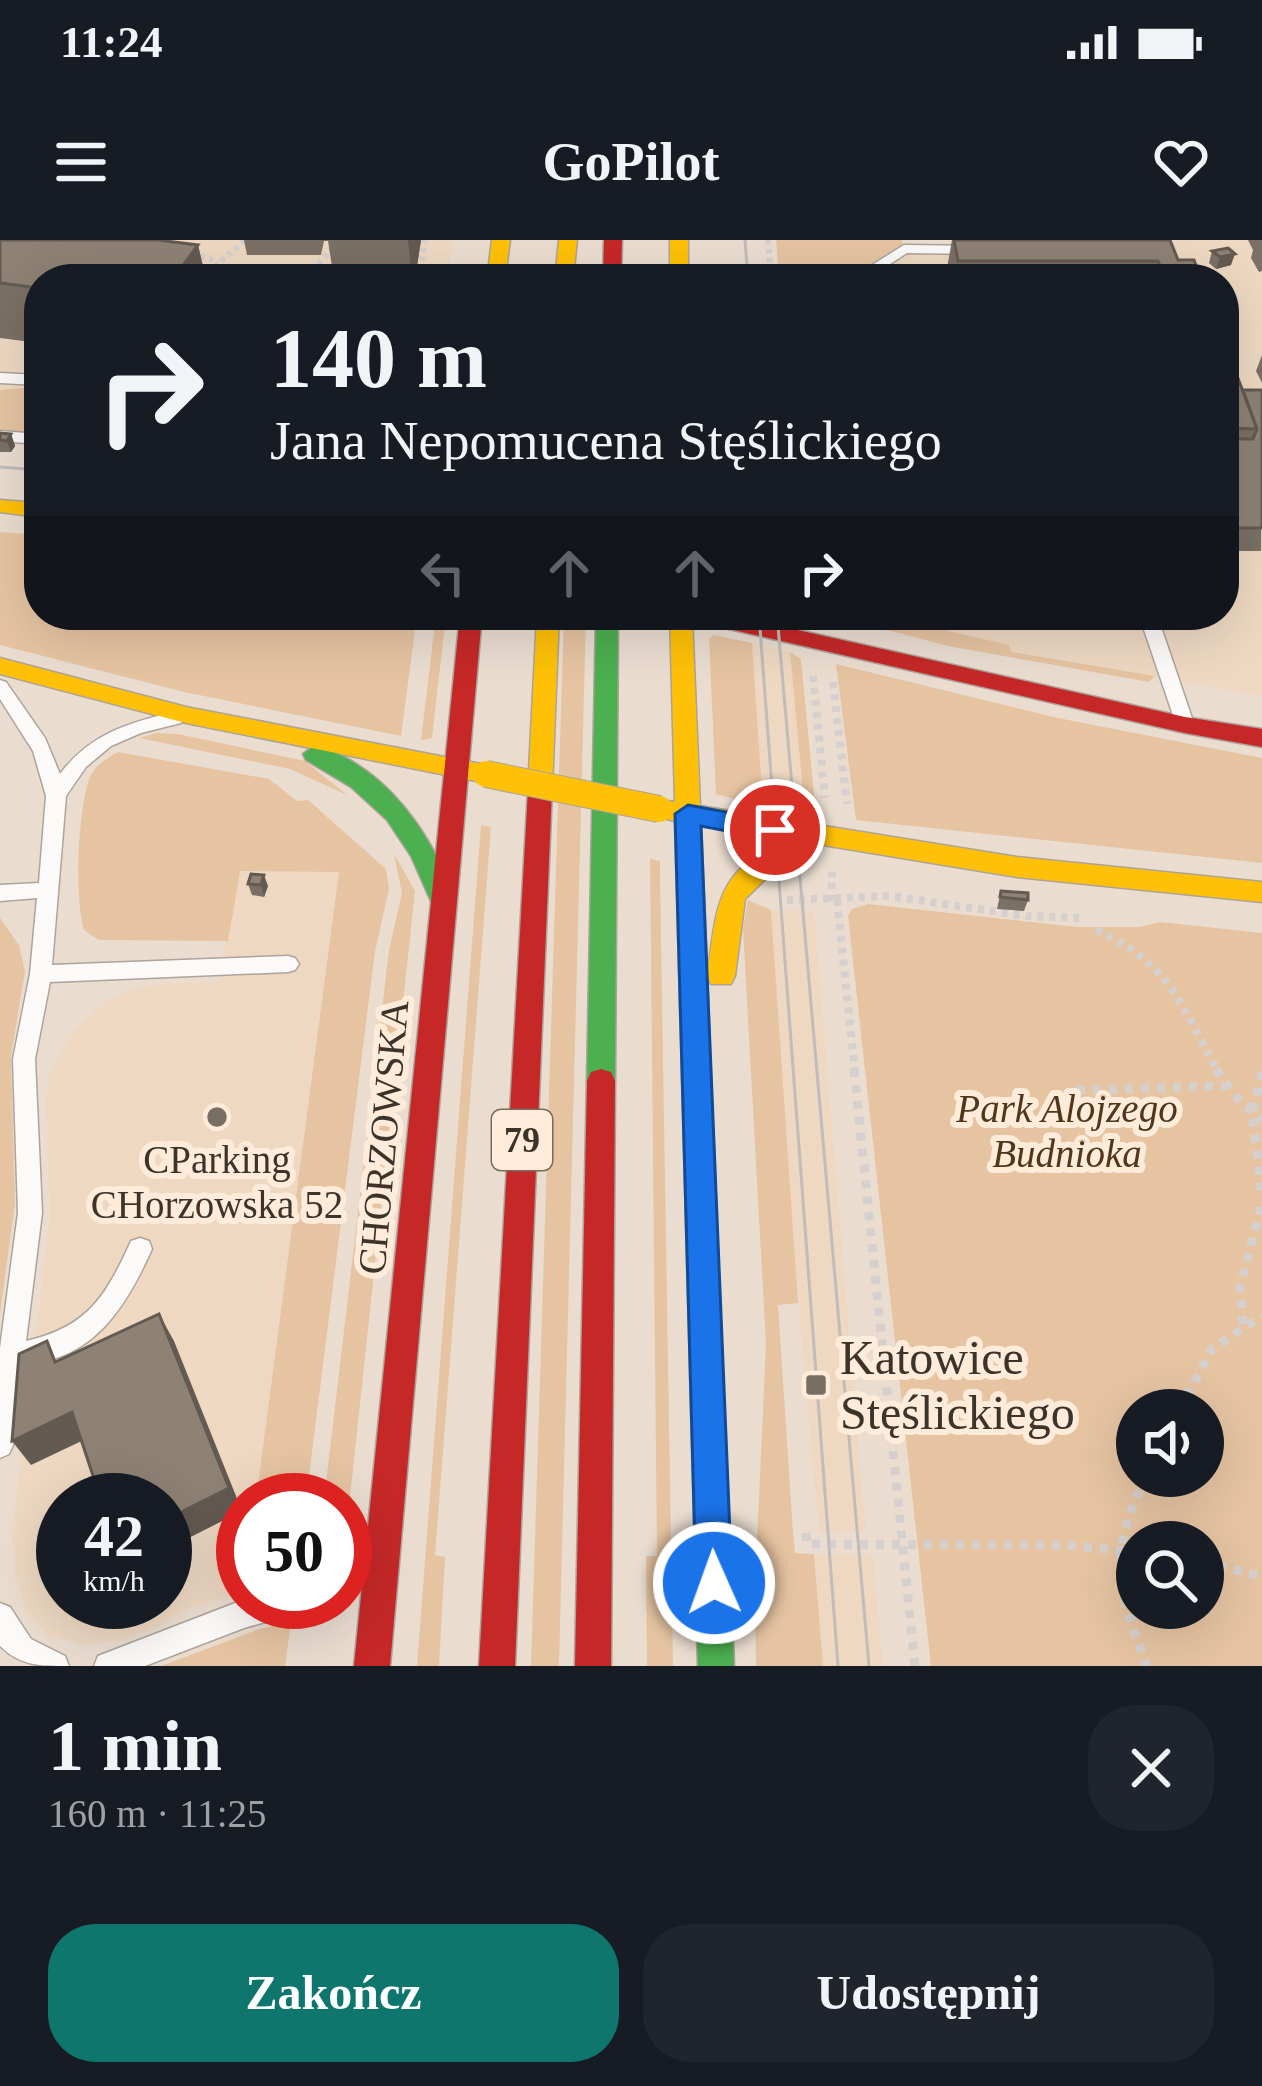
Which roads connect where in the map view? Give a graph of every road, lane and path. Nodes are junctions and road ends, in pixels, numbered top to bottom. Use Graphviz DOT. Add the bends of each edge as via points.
graph roads {
  1 [pos="245,240"];
  2 [pos="758,240"];
  3 [pos="768,241"];
  4 [pos="177,248"];
  5 [pos="987,250"];
  6 [pos="219,262"];
  7 [pos="880,264"];
  8 [pos="470,630"];
  9 [pos="547,630"];
  10 [pos="607,630"];
  11 [pos="682,630"];
  12 [pos="764,630"];
  13 [pos="1153,630"];
  14 [pos="811,657"];
  15 [pos="831,664"];
  16 [pos="0,667"];
  17 [pos="0,686"];
  18 [pos="187,715"];
  19 [pos="1185,725"];
  20 [pos="254,729"];
  21 [pos="1262,738"];
  22 [pos="457,768"];
  23 [pos="56,796"];
  24 [pos="688,814"];
  25 [pos="848,814"];
  26 [pos="822,827"];
  27 [pos="47,890"];
  28 [pos="1262,892"];
  29 [pos="0,893"];
  30 [pos="813,900"];
  31 [pos="838,900"];
  32 [pos="445,905"];
  33 [pos="1076,918"];
  34 [pos="1096,931"];
  35 [pos="287,964"];
  36 [pos="41,974"];
  37 [pos="696,1032"];
  38 [pos="1262,1072"];
  39 [pos="1224,1086"];
  40 [pos="1077,1090"];
  41 [pos="1252,1113"];
  42 [pos="1262,1120"];
  43 [pos="1262,1199"];
  44 [pos="140,1249"];
  45 [pos="1262,1316"];
  46 [pos="1243,1324"];
  47 [pos="13,1355"];
  48 [pos="1190,1389"];
  49 [pos="0,1445"];
  50 [pos="806,1533"];
  51 [pos="902,1545"];
  52 [pos="1116,1549"];
  53 [pos="1224,1566"];
  54 [pos="1262,1576"];
  55 [pos="372,1598"];
  56 [pos="379,1598"];
  57 [pos="0,1617"];
  58 [pos="216,1625"];
  59 [pos="1136,1629"];
  60 [pos="55,1666"];
  61 [pos="108,1666"];
  62 [pos="372,1666"];
  63 [pos="497,1666"];
  64 [pos="593,1666"];
  65 [pos="716,1666"];
  66 [pos="915,1666"];
  67 [pos="1147,1666"];
  1 -- 6 [label="path"];
  2 -- 3 [label="path"];
  4 -- 6 [label="path"];
  5 -- 7 [label="lane" via="904,249"];
  8 -- 22 [label="main road, CHORZOWSKA"];
  9 -- 63 [label="main road, 79"];
  10 -- 64 [label="main road, 79"];
  11 -- 24 [label="main road"];
  12 -- 19 [label="main road"];
  13 -- 19 [label="lane"];
  14 -- 26 [label="path"];
  15 -- 25 [label="path"];
  16 -- 18 [label="main road"];
  17 -- 23 [label="lane" via="27,721"];
  18 -- 20 [label="main road"];
  18 -- 23 [label="lane" via="106,740 75,761"];
  19 -- 21 [label="main road"];
  20 -- 22 [label="main road"];
  20 -- 32 [label="main road" via="353,771 383,794 420,839"];
  22 -- 24 [label="main road, bridge"];
  22 -- 32 [label="main road, CHORZOWSKA"];
  23 -- 27 [label="lane"];
  24 -- 26 [label="main road"];
  24 -- 37 [label="main road"];
  26 -- 28 [label="main road" via="1017,867"];
  26 -- 37 [label="main road" via="732,897 723,971"];
  27 -- 29 [label="lane"];
  27 -- 36 [label="lane"];
  30 -- 31 [label="path"];
  31 -- 33 [label="path" via="858,895"];
  31 -- 51 [label="path"];
  32 -- 56 [label="main road, CHORZOWSKA"];
  34 -- 39 [label="path" via="1172,979"];
  35 -- 36 [label="lane"];
  36 -- 47 [label="lane" via="24,1059 30,1213"];
  37 -- 65 [label="main road"];
  38 -- 41 [label="path"];
  39 -- 40 [label="path"];
  39 -- 41 [label="path"];
  41 -- 42 [label="path"];
  41 -- 43 [label="path"];
  43 -- 46 [label="path" via="1240,1287"];
  44 -- 47 [label="lane" via="115,1306 89,1329 51,1349"];
  45 -- 46 [label="path"];
  46 -- 48 [label="path" via="1212,1349"];
  47 -- 49 [label="lane"];
  50 -- 51 [label="path" via="806,1544 876,1536"];
  51 -- 52 [label="path"];
  51 -- 66 [label="path"];
  53 -- 54 [label="path"];
  55 -- 56 [label="lane"];
  56 -- 62 [label="main road, CHORZOWSKA"];
  57 -- 60 [label="lane" via="35,1661"];
  58 -- 61 [label="lane"];
  59 -- 67 [label="path"];
}
